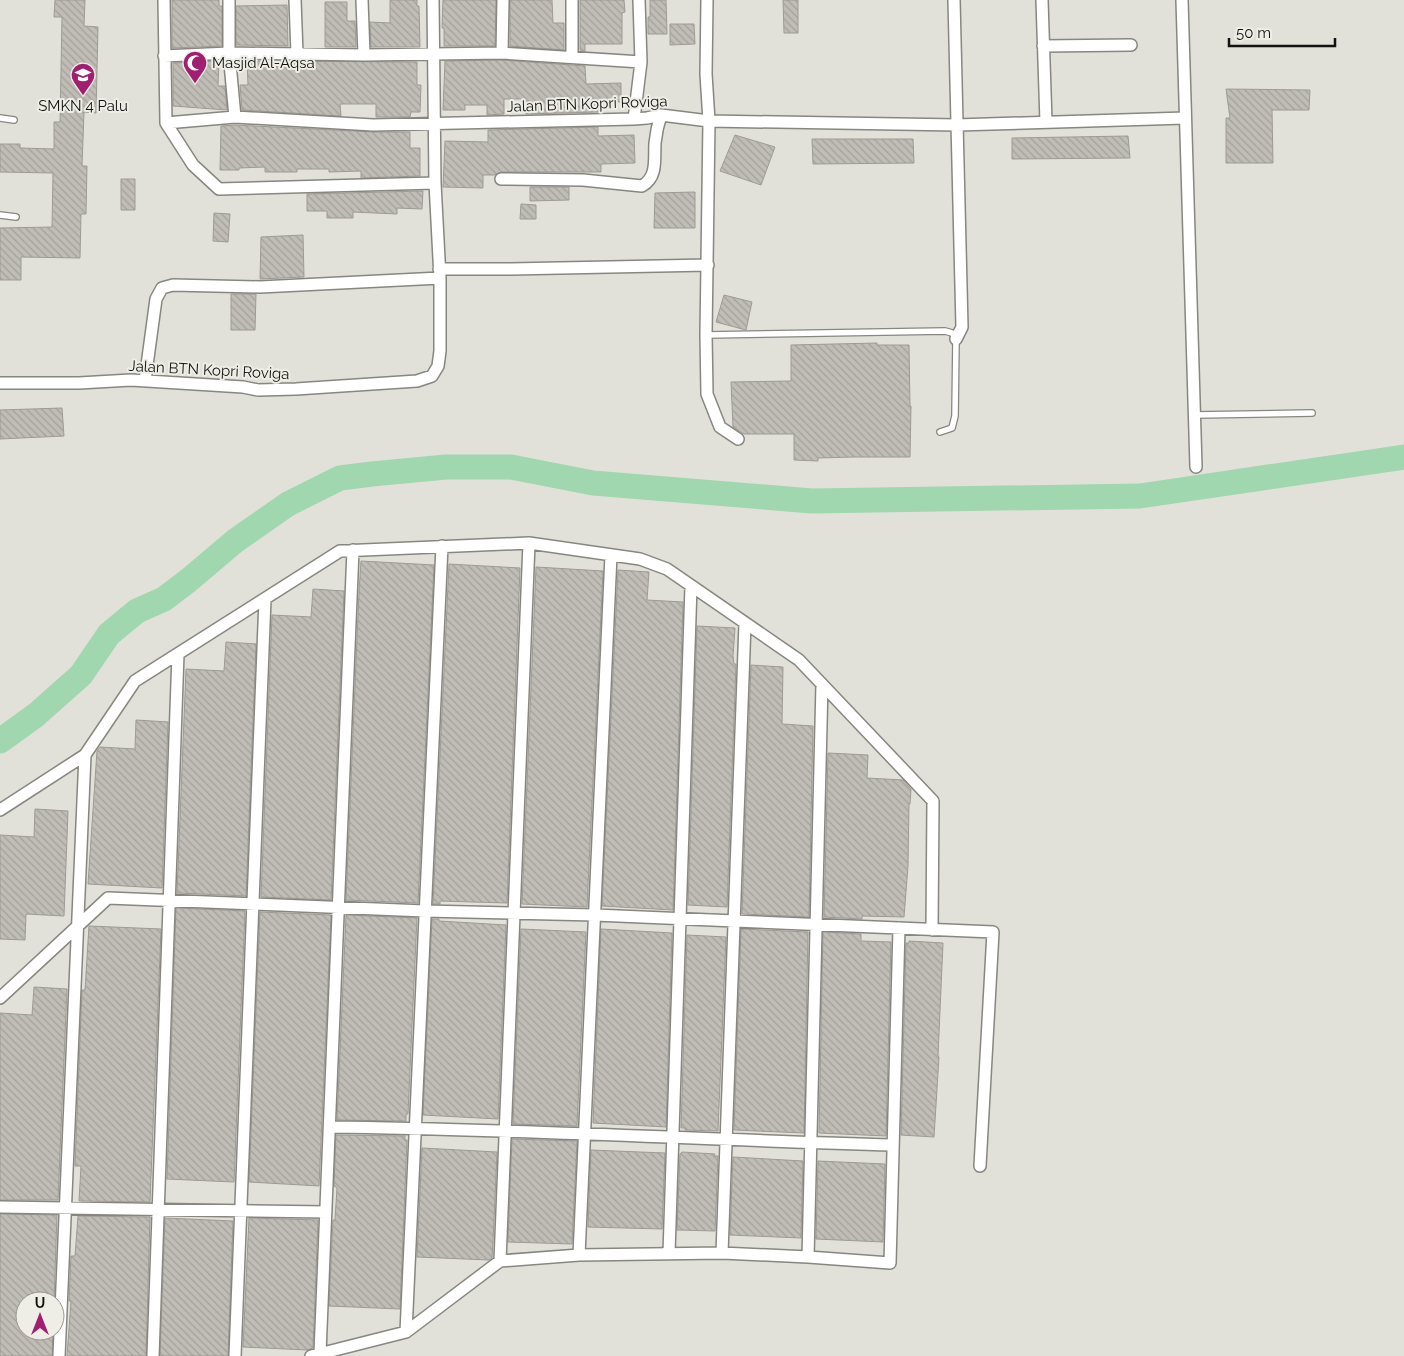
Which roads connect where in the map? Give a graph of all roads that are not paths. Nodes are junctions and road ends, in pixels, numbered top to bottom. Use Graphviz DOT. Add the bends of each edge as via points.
graph roads {
  1 [pos="164,0"];
  2 [pos="229,0"];
  3 [pos="295,0"];
  4 [pos="362,0"];
  5 [pos="433,0"];
  6 [pos="503,0"];
  7 [pos="572,0"];
  8 [pos="639,0"];
  9 [pos="706,0"];
  10 [pos="954,0"];
  11 [pos="1042,0"];
  12 [pos="1182,0"];
  13 [pos="1131,45"];
  14 [pos="1043,46"];
  15 [pos="229,53"];
  16 [pos="297,54"];
  17 [pos="502,54"];
  18 [pos="364,55"];
  19 [pos="433,55"];
  20 [pos="164,56"];
  21 [pos="572,57"];
  22 [pos="641,62"];
  23 [pos="661,114"];
  24 [pos="235,117"];
  25 [pos="0,118"];
  26 [pos="1185,118"];
  27 [pos="634,119"];
  28 [pos="14,120"];
  29 [pos="709,121"];
  30 [pos="1046,122"];
  31 [pos="166,123"];
  32 [pos="435,125"];
  33 [pos="957,125"];
  34 [pos="501,179"];
  35 [pos="435,183"];
  36 [pos="0,215"];
  37 [pos="16,217"];
  38 [pos="708,265"];
  39 [pos="440,273"];
  40 [pos="706,336"];
  41 [pos="956,339"];
  42 [pos="145,380"];
  43 [pos="0,382"];
  44 [pos="1312,413"];
  45 [pos="1194,415"];
  46 [pos="940,432"];
  47 [pos="738,439"];
  48 [pos="1196,467"];
  49 [pos="529,543"];
  50 [pos="442,546"];
  51 [pos="353,550"];
  52 [pos="611,555"];
  53 [pos="690,586"];
  54 [pos="265,598"];
  55 [pos="745,623"];
  56 [pos="178,654"];
  57 [pos="822,684"];
  58 [pos="85,755"];
  59 [pos="0,810"];
  60 [pos="170,901"];
  61 [pos="253,904"];
  62 [pos="339,908"];
  63 [pos="425,911"];
  64 [pos="514,913"];
  65 [pos="595,915"];
  66 [pos="680,919"];
  67 [pos="734,922"];
  68 [pos="817,925"];
  69 [pos="77,927"];
  70 [pos="899,928"];
  71 [pos="932,930"];
  72 [pos="0,998"];
  73 [pos="330,1127"];
  74 [pos="415,1128"];
  75 [pos="505,1130"];
  76 [pos="585,1135"];
  77 [pos="673,1138"];
  78 [pos="726,1139"];
  79 [pos="812,1143"];
  80 [pos="893,1145"];
  81 [pos="980,1166"];
  82 [pos="0,1207"];
  83 [pos="65,1209"];
  84 [pos="158,1209"];
  85 [pos="241,1212"];
  86 [pos="326,1212"];
  87 [pos="669,1253"];
  88 [pos="722,1253"];
  89 [pos="579,1255"];
  90 [pos="808,1257"];
  91 [pos="500,1261"];
  92 [pos="406,1332"];
  93 [pos="316,1354"];
  94 [pos="59,1356"];
  95 [pos="153,1356"];
  96 [pos="236,1356"];
  1 -- 20 [label="street"];
  2 -- 15 [label="street"];
  3 -- 16 [label="street"];
  4 -- 18 [label="street"];
  5 -- 19 [label="street, Jalan BTN Kopri Roviga"];
  6 -- 17 [label="street"];
  7 -- 21 [label="street"];
  8 -- 22 [label="street"];
  9 -- 29 [label="street"];
  10 -- 33 [label="street"];
  11 -- 14 [label="street"];
  12 -- 26 [label="street"];
  13 -- 14 [label="street"];
  14 -- 30 [label="street"];
  15 -- 16 [label="street"];
  15 -- 20 [label="street"];
  15 -- 24 [label="street"];
  16 -- 18 [label="street"];
  17 -- 19 [label="street"];
  17 -- 21 [label="street"];
  18 -- 19 [label="street"];
  19 -- 32 [label="street, Jalan BTN Kopri Roviga"];
  20 -- 31 [label="street"];
  21 -- 22 [label="street"];
  22 -- 27 [label="street"];
  23 -- 27 [label="street, Jalan BTN Kopri Roviga"];
  23 -- 29 [label="street, Jalan BTN Kopri Roviga"];
  23 -- 34 [label="street" via="655,141 654,172 642,186 583,180"];
  24 -- 31 [label="street, Jalan BTN Kopri Roviga"];
  24 -- 32 [label="street, Jalan BTN Kopri Roviga"];
  25 -- 28 [label="lane"];
  26 -- 30 [label="street, Jalan BTN Kopri Roviga"];
  26 -- 45 [label="street"];
  27 -- 32 [label="street, Jalan BTN Kopri Roviga"];
  29 -- 33 [label="street, Jalan BTN Kopri Roviga"];
  29 -- 38 [label="street"];
  30 -- 33 [label="street, Jalan BTN Kopri Roviga"];
  31 -- 35 [label="street" via="193,165 219,189"];
  32 -- 35 [label="street, Jalan BTN Kopri Roviga"];
  33 -- 41 [label="street" via="962,327"];
  35 -- 39 [label="street, Jalan BTN Kopri Roviga"];
  36 -- 37 [label="lane"];
  38 -- 39 [label="street"];
  38 -- 40 [label="street"];
  39 -- 42 [label="street" via="260,286 173,285 162,288 156,299"];
  39 -- 42 [label="street, Jalan BTN Kopri Roviga" via="440,351 438,366 432,376 417,381 258,390"];
  40 -- 41 [label="lane" via="945,332 952,333"];
  40 -- 47 [label="street" via="706,394 720,427"];
  41 -- 46 [label="lane" via="955,416 952,428"];
  42 -- 43 [label="street, Jalan BTN Kopri Roviga"];
  44 -- 45 [label="lane"];
  45 -- 48 [label="street"];
  49 -- 50 [label="street"];
  49 -- 52 [label="street"];
  49 -- 64 [label="street"];
  50 -- 51 [label="street"];
  50 -- 63 [label="street"];
  51 -- 54 [label="street" via="340,550"];
  51 -- 62 [label="street"];
  52 -- 53 [label="street" via="640,559 666,569"];
  52 -- 65 [label="street"];
  53 -- 55 [label="street"];
  53 -- 66 [label="street"];
  54 -- 56 [label="street"];
  54 -- 61 [label="street"];
  55 -- 57 [label="street" via="799,660"];
  55 -- 67 [label="street"];
  56 -- 58 [label="street" via="135,681"];
  56 -- 60 [label="street"];
  57 -- 68 [label="street"];
  57 -- 71 [label="street" via="933,801"];
  58 -- 59 [label="street"];
  58 -- 69 [label="street"];
  60 -- 61 [label="street"];
  60 -- 69 [label="street" via="108,898"];
  60 -- 84 [label="street"];
  61 -- 62 [label="street"];
  61 -- 85 [label="street"];
  62 -- 63 [label="street"];
  62 -- 73 [label="street"];
  63 -- 64 [label="street"];
  63 -- 74 [label="street"];
  64 -- 65 [label="street"];
  64 -- 75 [label="street"];
  65 -- 66 [label="street"];
  65 -- 76 [label="street"];
  66 -- 67 [label="street"];
  66 -- 77 [label="street"];
  67 -- 68 [label="street"];
  67 -- 78 [label="street"];
  68 -- 70 [label="street"];
  68 -- 79 [label="street"];
  69 -- 72 [label="street"];
  69 -- 83 [label="street"];
  70 -- 71 [label="street"];
  70 -- 80 [label="street"];
  71 -- 81 [label="street" via="992,932"];
  73 -- 74 [label="street"];
  73 -- 86 [label="street"];
  74 -- 75 [label="street"];
  74 -- 92 [label="street"];
  75 -- 76 [label="street"];
  75 -- 91 [label="street"];
  76 -- 77 [label="street"];
  76 -- 89 [label="street"];
  77 -- 78 [label="street"];
  77 -- 87 [label="street"];
  78 -- 79 [label="street"];
  78 -- 88 [label="street"];
  79 -- 80 [label="street"];
  79 -- 90 [label="street"];
  80 -- 90 [label="street" via="890,1263"];
  82 -- 83 [label="street"];
  83 -- 84 [label="street"];
  83 -- 94 [label="street"];
  84 -- 85 [label="street"];
  84 -- 95 [label="street"];
  85 -- 86 [label="street"];
  85 -- 96 [label="street"];
  86 -- 93 [label="street"];
  87 -- 88 [label="street"];
  87 -- 89 [label="street"];
  88 -- 90 [label="street"];
  89 -- 91 [label="street"];
  91 -- 92 [label="street"];
  92 -- 93 [label="street"];
}
